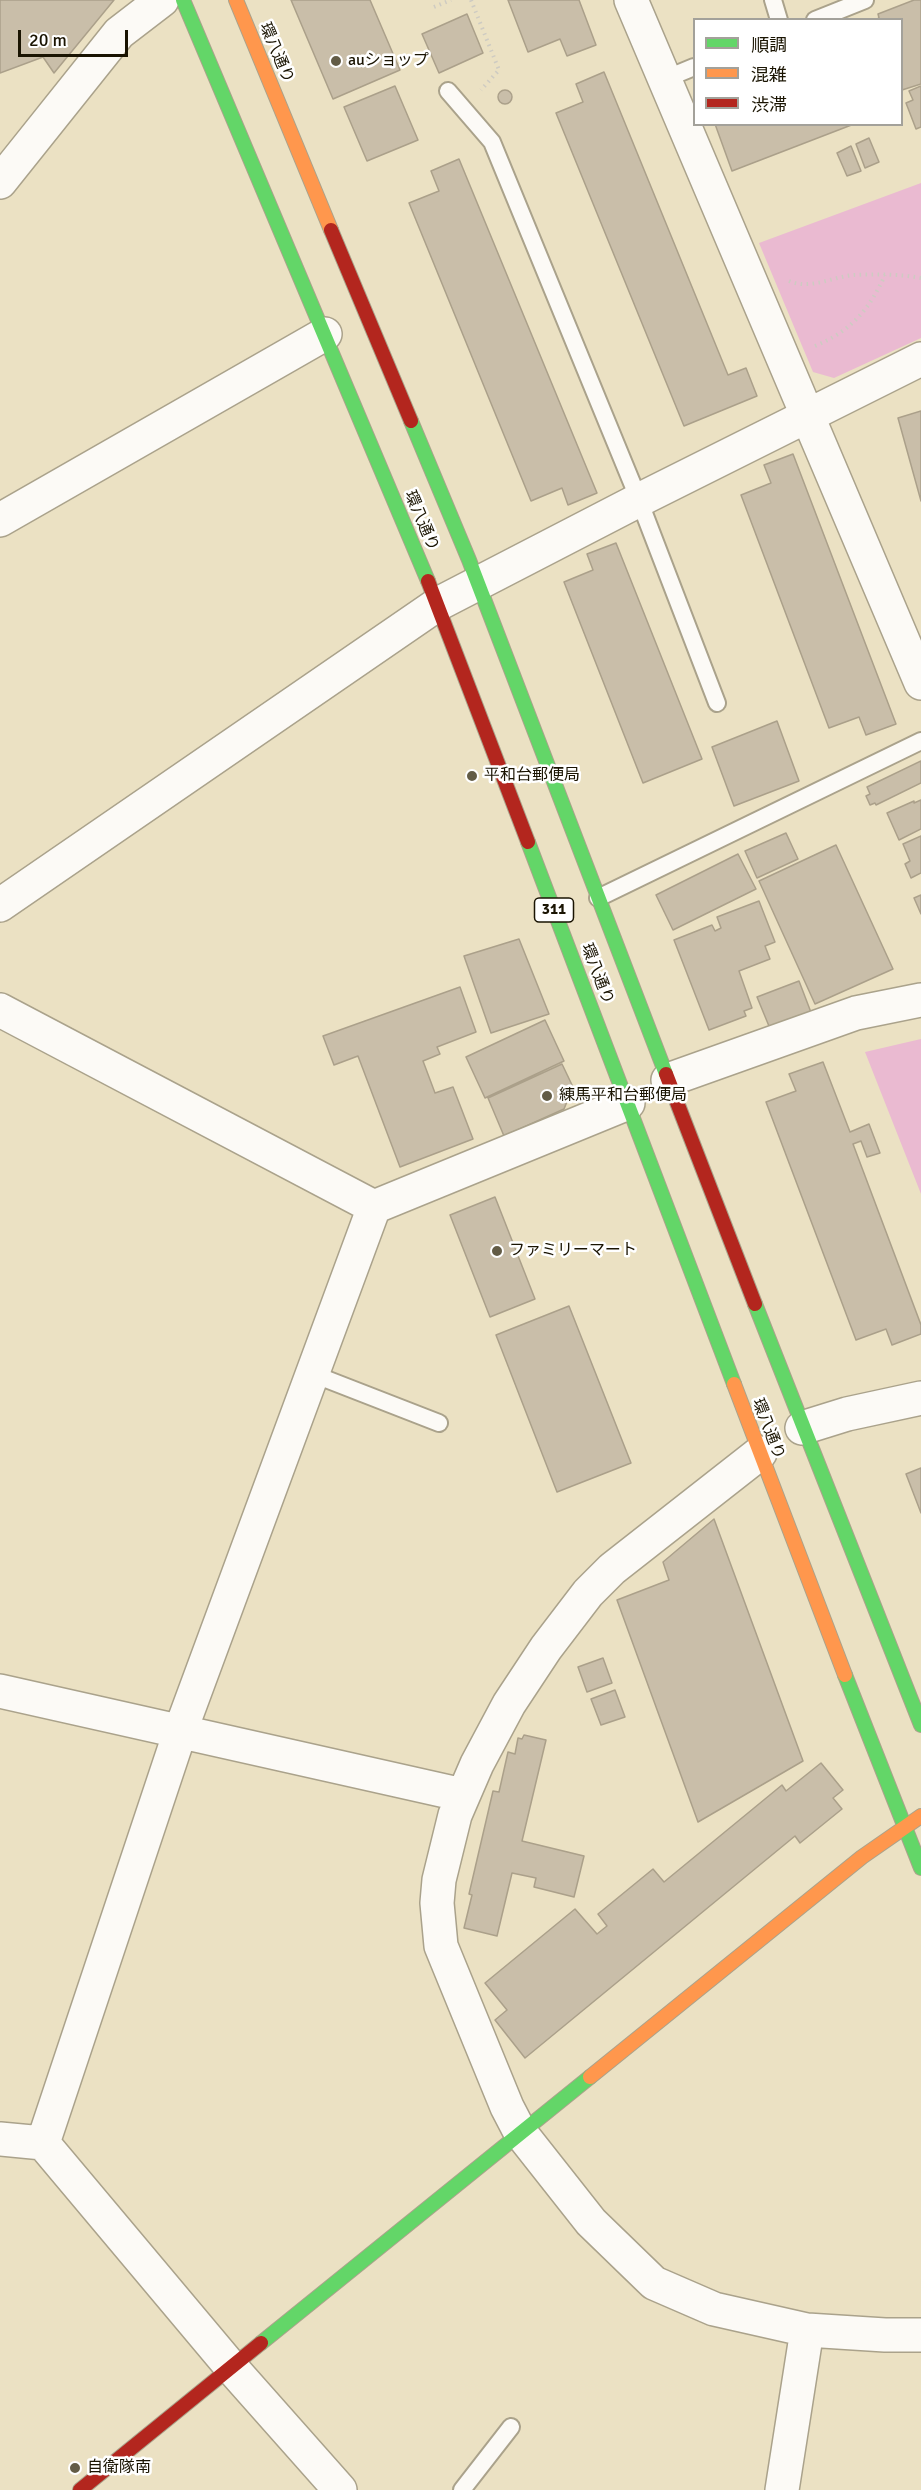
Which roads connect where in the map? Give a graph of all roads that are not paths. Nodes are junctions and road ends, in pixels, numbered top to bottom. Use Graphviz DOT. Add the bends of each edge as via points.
graph roads {
  1 [pos="162,0"];
  2 [pos="183,0"];
  3 [pos="236,0"];
  4 [pos="631,0"];
  5 [pos="773,0"];
  6 [pos="865,0"];
  7 [pos="778,18"];
  8 [pos="820,18"];
  9 [pos="680,73"];
  10 [pos="448,91"];
  11 [pos="693,112"];
  12 [pos="698,126"];
  13 [pos="3,171"];
  14 [pos="325,333"];
  15 [pos="921,359"];
  16 [pos="807,415"];
  17 [pos="639,500"];
  18 [pos="0,520"];
  19 [pos="477,582"];
  20 [pos="438,604"];
  21 [pos="921,683"];
  22 [pos="717,703"];
  23 [pos="921,741"];
  24 [pos="598,898"];
  25 [pos="0,905"];
  26 [pos="921,1000"];
  27 [pos="0,1010"];
  28 [pos="668,1080"];
  29 [pos="628,1103"];
  30 [pos="374,1207"];
  31 [pos="313,1374"];
  32 [pos="921,1398"];
  33 [pos="439,1424"];
  34 [pos="802,1428"];
  35 [pos="760,1453"];
  36 [pos="0,1691"];
  37 [pos="921,1725"];
  38 [pos="180,1732"];
  39 [pos="463,1795"];
  40 [pos="921,1816"];
  41 [pos="904,1828"];
  42 [pos="921,1868"];
  43 [pos="520,2132"];
  44 [pos="0,2139"];
  45 [pos="43,2143"];
  46 [pos="807,2330"];
  47 [pos="921,2335"];
  48 [pos="231,2367"];
  49 [pos="511,2427"];
  50 [pos="80,2490"];
  51 [pos="340,2490"];
  52 [pos="462,2490"];
  53 [pos="782,2490"];
  1 -- 13 [label="street" via="118,33"];
  2 -- 14 [label="main road, 環八通り / 311"];
  3 -- 19 [label="main road, 環八通り / 311"];
  4 -- 9 [label="street"];
  5 -- 7 [label="lane"];
  6 -- 8 [label="lane"];
  9 -- 11 [label="street"];
  10 -- 17 [label="lane" via="492,142"];
  12 -- 16 [label="street" via="750,282"];
  14 -- 18 [label="street"];
  14 -- 20 [label="main road, 環八通り / 311"];
  15 -- 16 [label="street"];
  16 -- 17 [label="street"];
  16 -- 21 [label="street"];
  17 -- 19 [label="street"];
  17 -- 22 [label="lane"];
  19 -- 20 [label="street"];
  19 -- 24 [label="main road, 環八通り / 311"];
  20 -- 25 [label="street"];
  20 -- 29 [label="main road, 環八通り / 311"];
  23 -- 24 [label="lane"];
  24 -- 28 [label="main road, 環八通り / 311"];
  26 -- 28 [label="street" via="856,1013"];
  27 -- 30 [label="street"];
  28 -- 34 [label="main road, 環八通り / 311"];
  29 -- 30 [label="street"];
  29 -- 35 [label="main road, 環八通り / 311"];
  30 -- 31 [label="street"];
  31 -- 33 [label="lane"];
  31 -- 38 [label="street"];
  32 -- 34 [label="street" via="847,1413"];
  34 -- 37 [label="main road, 環八通り / 311"];
  35 -- 39 [label="street" via="612,1569 588,1593 509,1704"];
  35 -- 41 [label="main road, 環八通り / 311"];
  36 -- 38 [label="street"];
  38 -- 39 [label="street"];
  38 -- 45 [label="street"];
  39 -- 43 [label="street" via="439,1880 441,1946"];
  40 -- 41 [label="main road"];
  41 -- 42 [label="main road, 環八通り / 311"];
  41 -- 43 [label="main road" via="852,1864"];
  43 -- 46 [label="street" via="591,2222 654,2283 714,2309"];
  43 -- 48 [label="main road"];
  44 -- 45 [label="street"];
  45 -- 48 [label="street"];
  46 -- 47 [label="street"];
  46 -- 53 [label="street"];
  48 -- 50 [label="main road"];
  48 -- 51 [label="street"];
  49 -- 52 [label="lane"];
}
